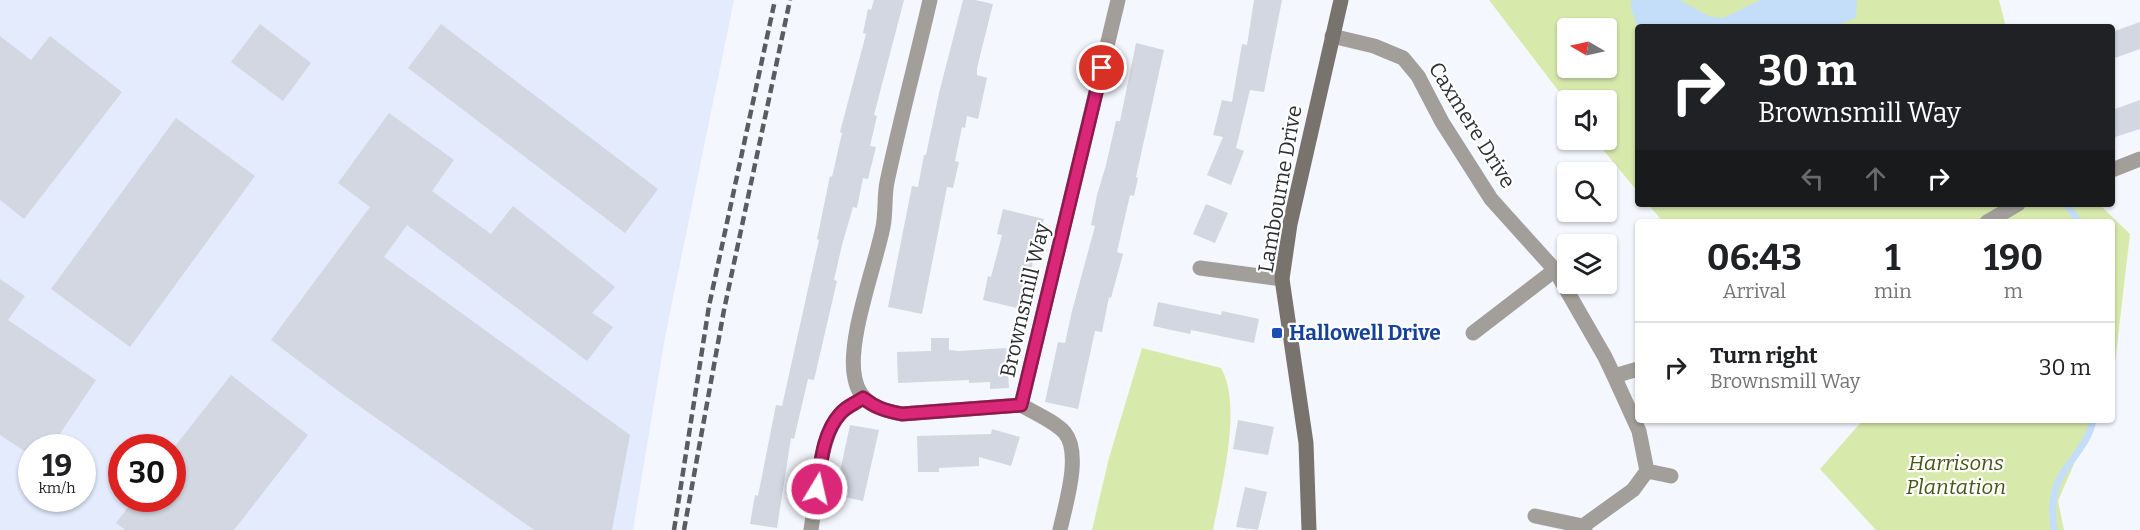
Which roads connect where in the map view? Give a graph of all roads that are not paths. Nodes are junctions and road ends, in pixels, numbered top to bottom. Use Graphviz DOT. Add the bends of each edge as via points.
graph roads {
  1 [pos="930,0"];
  2 [pos="1118,0"];
  3 [pos="1341,0"];
  4 [pos="1332,36"];
  5 [pos="2140,159"];
  6 [pos="2115,169"];
  7 [pos="2013,207"];
  8 [pos="1992,219"];
  9 [pos="1200,268"];
  10 [pos="1555,270"];
  11 [pos="1282,279"];
  12 [pos="1473,333"];
  13 [pos="1635,370"];
  14 [pos="1614,376"];
  15 [pos="863,398"];
  16 [pos="1021,405"];
  17 [pos="1635,422"];
  18 [pos="1635,423"];
  19 [pos="1647,471"];
  20 [pos="1671,476"];
  21 [pos="1535,516"];
  22 [pos="1584,528"];
  23 [pos="811,530"];
  24 [pos="1060,530"];
  25 [pos="1309,530"];
  1 -- 15 [label="street" via="886,185 883,228 855,344 854,379"];
  2 -- 16 [label="street, Brownsmill Way"];
  3 -- 4 [label="street, Lambourne Drive"];
  4 -- 10 [label="street, Caxmere Drive" via="1403,58 1418,76 1491,200"];
  4 -- 11 [label="street, Lambourne Drive" via="1290,224"];
  5 -- 6 [label="street"];
  7 -- 8 [label="street"];
  9 -- 11 [label="street"];
  10 -- 12 [label="street"];
  10 -- 14 [label="street, Caxmere Drive"];
  11 -- 25 [label="street, Lambourne Drive" via="1306,443"];
  13 -- 14 [label="street"];
  14 -- 17 [label="street, Caxmere Drive"];
  15 -- 16 [label="street, Brownsmill Way" via="885,411 902,414"];
  15 -- 23 [label="street" via="841,412 830,428"];
  16 -- 24 [label="street" via="1060,428 1070,445 1072,473"];
  18 -- 19 [label="street, Caxmere Drive"];
  19 -- 20 [label="street"];
  19 -- 22 [label="street" via="1634,490"];
  21 -- 22 [label="street"];
}
